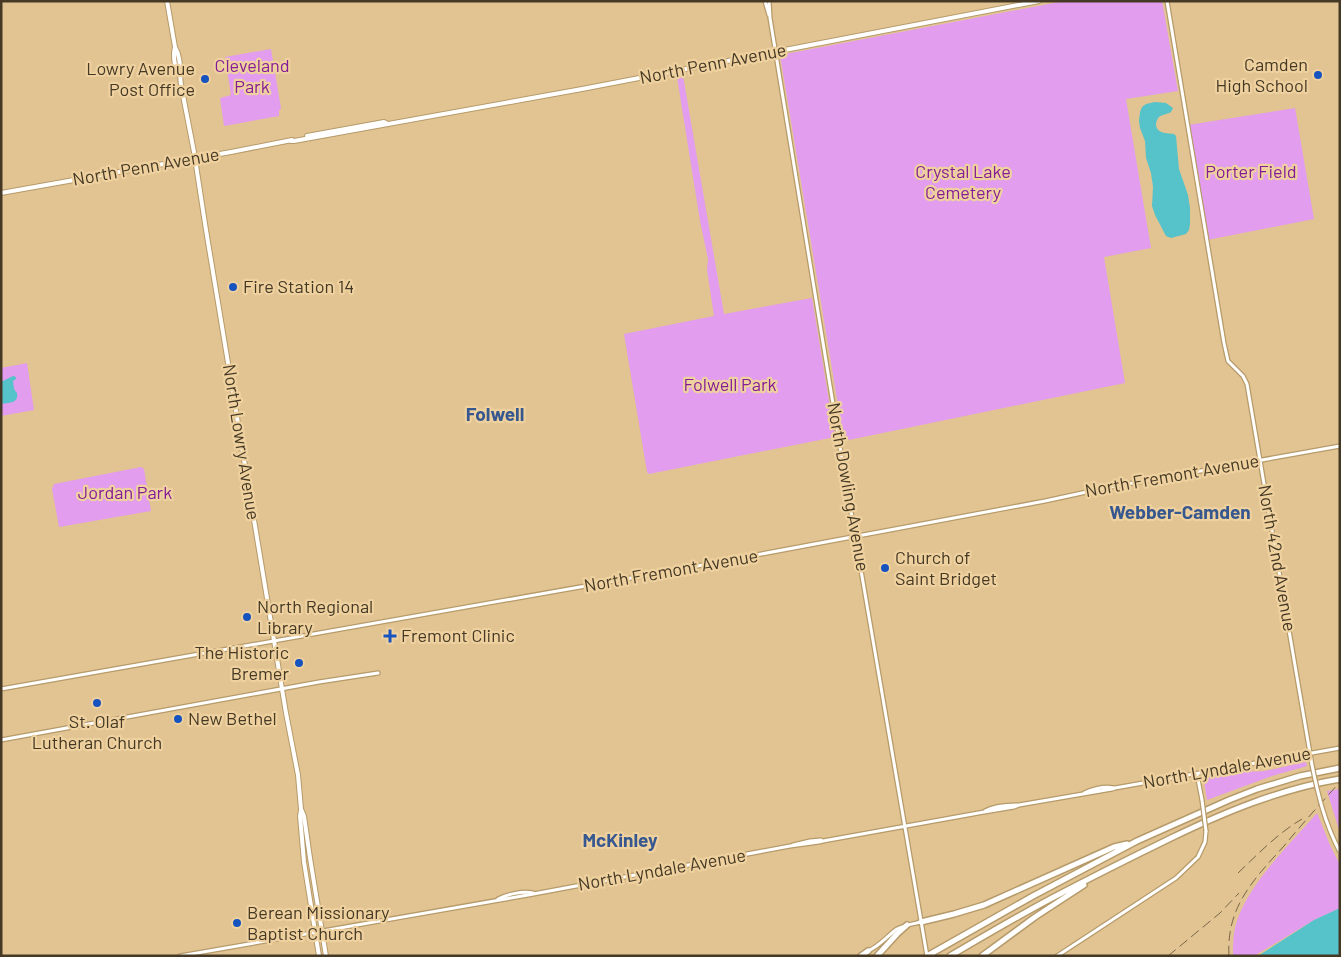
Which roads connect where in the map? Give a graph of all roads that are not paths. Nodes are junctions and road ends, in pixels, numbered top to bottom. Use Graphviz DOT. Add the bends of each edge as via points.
graph roads {
  1 [pos="167,1"];
  2 [pos="765,1"];
  3 [pos="769,1"];
  4 [pos="1039,1"];
  5 [pos="1167,1"];
  6 [pos="770,18"];
  7 [pos="776,52"];
  8 [pos="195,158"];
  9 [pos="1,193"];
  10 [pos="1340,446"];
  11 [pos="1260,460"];
  12 [pos="856,537"];
  13 [pos="274,641"];
  14 [pos="378,673"];
  15 [pos="1,689"];
  16 [pos="282,689"];
  17 [pos="1,740"];
  18 [pos="1340,748"];
  19 [pos="1311,754"];
  20 [pos="1340,768"];
  21 [pos="1197,774"];
  22 [pos="1340,779"];
  23 [pos="301,809"];
  24 [pos="904,826"];
  25 [pos="1137,841"];
  26 [pos="1340,852"];
  27 [pos="1127,860"];
  28 [pos="921,922"];
  29 [pos="907,925"];
  30 [pos="322,930"];
  31 [pos="314,932"];
  32 [pos="868,951"];
  33 [pos="180,956"];
  34 [pos="319,956"];
  35 [pos="326,956"];
  36 [pos="861,956"];
  37 [pos="877,956"];
  38 [pos="927,956"];
  39 [pos="950,956"];
  40 [pos="982,956"];
  41 [pos="1057,956"];
  1 -- 8 [label="main road, North Lowry Avenue" via="176,71"];
  2 -- 6 [label="street, North Dowling Avenue"];
  3 -- 6 [label="street, North Dowling Avenue"];
  4 -- 7 [label="main road, North Penn Avenue"];
  5 -- 11 [label="street, North 42nd Avenue" via="1226,357 1247,384"];
  6 -- 7 [label="street, North Dowling Avenue"];
  7 -- 8 [label="main road, North Penn Avenue"];
  7 -- 12 [label="street, North Dowling Avenue"];
  8 -- 9 [label="main road, North Penn Avenue"];
  8 -- 13 [label="main road, North Lowry Avenue"];
  10 -- 11 [label="street, North Fremont Avenue"];
  11 -- 12 [label="street, North Fremont Avenue"];
  11 -- 19 [label="street, North 42nd Avenue"];
  12 -- 13 [label="street, North Fremont Avenue"];
  12 -- 24 [label="street, North Dowling Avenue"];
  13 -- 15 [label="street, North Fremont Avenue"];
  13 -- 16 [label="main road, North Lowry Avenue"];
  14 -- 16 [label="street"];
  16 -- 17 [label="street"];
  16 -- 23 [label="main road, North Lowry Avenue"];
  18 -- 19 [label="street, North Lyndale Avenue"];
  19 -- 21 [label="street, North Lyndale Avenue"];
  19 -- 26 [label="street, North 42nd Avenue, bridge" via="1319,798"];
  20 -- 25 [label="highway" via="1257,789"];
  21 -- 24 [label="street, North Lyndale Avenue" via="1090,790"];
  21 -- 41 [label="street, bridge" via="1206,831 1198,857 1176,878"];
  22 -- 27 [label="highway" via="1288,790 1246,805"];
  23 -- 30 [label="main road, North Lowry Avenue"];
  23 -- 31 [label="main road, North Lowry Avenue" via="303,853"];
  24 -- 28 [label="street, North Dowling Avenue"];
  24 -- 30 [label="street, North Lyndale Avenue"];
  25 -- 28 [label="highway" via="1114,847 984,905"];
  25 -- 38 [label="highway"];
  27 -- 39 [label="highway"];
  27 -- 40 [label="highway" via="1057,902"];
  28 -- 29 [label="street"];
  28 -- 38 [label="street, North Dowling Avenue"];
  29 -- 32 [label="street"];
  29 -- 37 [label="highway"];
  30 -- 31 [label="street, North Lyndale Avenue"];
  30 -- 35 [label="main road, North Lowry Avenue"];
  31 -- 33 [label="street, North Lyndale Avenue"];
  31 -- 34 [label="main road, North Lowry Avenue"];
  32 -- 36 [label="highway"];
}
